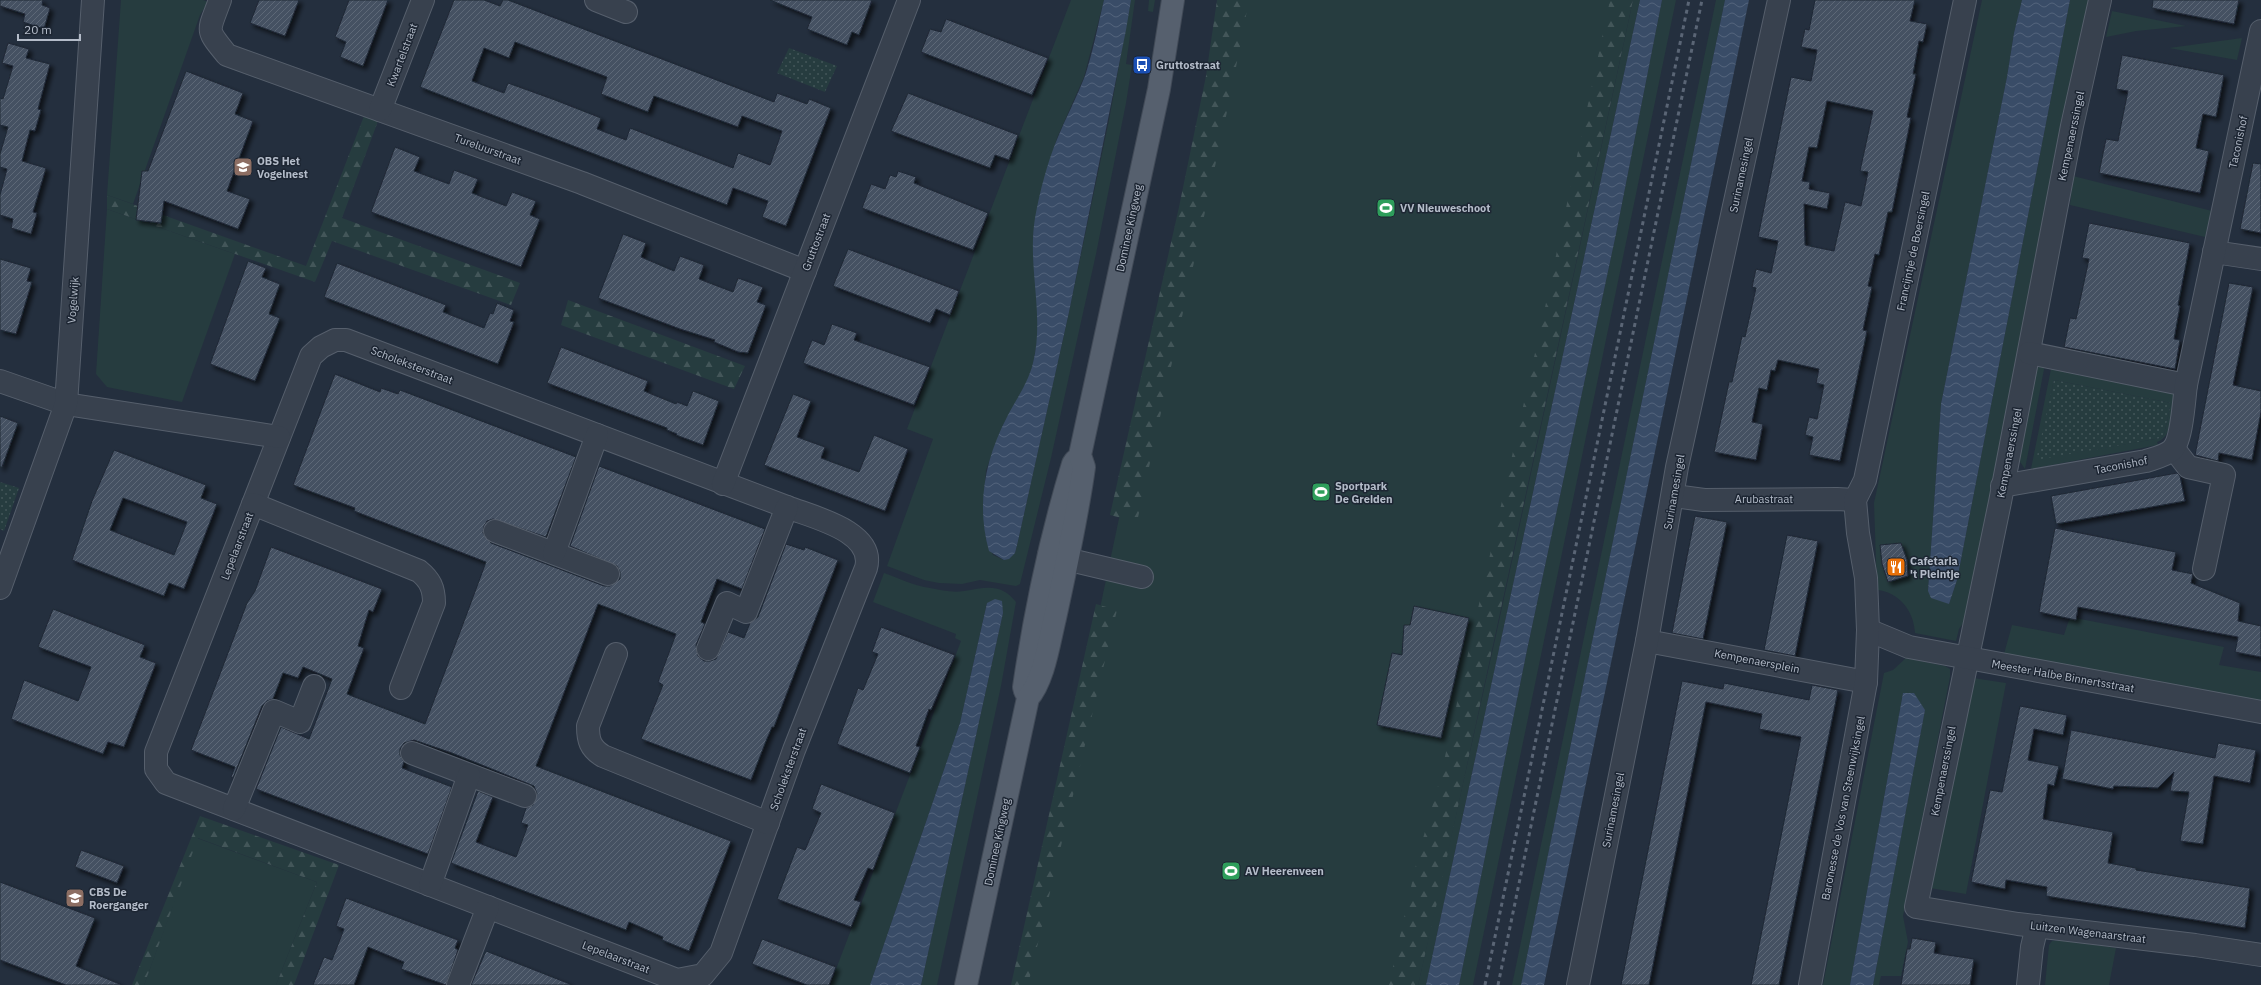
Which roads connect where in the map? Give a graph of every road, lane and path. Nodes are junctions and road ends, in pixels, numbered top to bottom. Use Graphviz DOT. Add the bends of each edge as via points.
graph roads {
  1 [pos="93,0"];
  2 [pos="220,0"];
  3 [pos="423,0"];
  4 [pos="909,0"];
  5 [pos="1173,0"];
  6 [pos="1779,0"];
  7 [pos="1966,0"];
  8 [pos="2100,0"];
  9 [pos="602,1"];
  10 [pos="626,12"];
  11 [pos="2261,32"];
  12 [pos="380,110"];
  13 [pos="2214,252"];
  14 [pos="2261,259"];
  15 [pos="805,271"];
  16 [pos="2029,353"];
  17 [pos="0,380"];
  18 [pos="2186,385"];
  19 [pos="66,404"];
  20 [pos="598,435"];
  21 [pos="279,437"];
  22 [pos="2174,449"];
  23 [pos="723,484"];
  24 [pos="2002,486"];
  25 [pos="1674,496"];
  26 [pos="1855,500"];
  27 [pos="253,504"];
  28 [pos="787,507"];
  29 [pos="495,531"];
  30 [pos="554,553"];
  31 [pos="1058,558"];
  32 [pos="2204,569"];
  33 [pos="608,574"];
  34 [pos="1142,577"];
  35 [pos="0,588"];
  36 [pos="1868,630"];
  37 [pos="1647,641"];
  38 [pos="708,649"];
  39 [pos="616,654"];
  40 [pos="1966,658"];
  41 [pos="1866,682"];
  42 [pos="314,686"];
  43 [pos="401,688"];
  44 [pos="2261,712"];
  45 [pos="412,753"];
  46 [pos="469,775"];
  47 [pos="525,796"];
  48 [pos="234,809"];
  49 [pos="768,823"];
  50 [pos="430,885"];
  51 [pos="488,907"];
  52 [pos="1916,907"];
  53 [pos="2037,926"];
  54 [pos="2261,955"];
  55 [pos="458,985"];
  56 [pos="966,985"];
  57 [pos="1578,985"];
  58 [pos="1810,985"];
  59 [pos="2028,985"];
  1 -- 19 [label="street, Vogelwijk"];
  2 -- 12 [label="street, Tureluurstraat" via="210,34 227,55"];
  3 -- 12 [label="street, Kwartelstraat"];
  4 -- 15 [label="street, Gruttostraat"];
  5 -- 31 [label="main road, Dominee Kingweg" via="1159,89 1080,455 1084,467"];
  6 -- 25 [label="street, Surinamesingel" via="1678,467"];
  7 -- 26 [label="street, Francijntje de Boersingel" via="1866,480"];
  8 -- 16 [label="street, Kempenaerssingel" via="2072,126"];
  9 -- 10 [label="street"];
  11 -- 13 [label="street, Taconishof"];
  12 -- 15 [label="street, Tureluurstraat" via="582,183"];
  13 -- 14 [label="street"];
  13 -- 18 [label="street, Taconishof"];
  15 -- 23 [label="street, Gruttostraat"];
  16 -- 18 [label="street"];
  16 -- 24 [label="street, Kempenaerssingel"];
  17 -- 19 [label="street"];
  18 -- 22 [label="street, Taconishof" via="2180,431"];
  19 -- 21 [label="street"];
  19 -- 35 [label="street, Vogelwijk"];
  20 -- 21 [label="street, Scholeksterstraat" via="346,340 335,340 311,356"];
  20 -- 23 [label="street, Scholeksterstraat"];
  20 -- 30 [label="street"];
  21 -- 27 [label="street, Scholeksterstraat"];
  22 -- 24 [label="street, Taconishof" via="2146,461"];
  22 -- 32 [label="street" via="2188,467 2224,475"];
  23 -- 28 [label="street, Scholeksterstraat"];
  24 -- 40 [label="street, Kempenaerssingel"];
  25 -- 26 [label="street, Arubastraat" via="1704,500"];
  25 -- 37 [label="street, Surinamesingel"];
  26 -- 36 [label="street" via="1866,578"];
  27 -- 43 [label="street, Lepelaarstraat" via="419,571 429,580 434,593 434,603"];
  27 -- 48 [label="street, Lepelaarstraat" via="156,752 156,769 166,783"];
  28 -- 38 [label="street" via="746,612 727,603"];
  28 -- 49 [label="street, Scholeksterstraat" via="850,533 864,548 867,564"];
  29 -- 30 [label="street"];
  30 -- 33 [label="street"];
  31 -- 34 [label="street"];
  31 -- 56 [label="main road, Dominee Kingweg" via="1048,646 1035,690 1028,698"];
  36 -- 40 [label="street, Meester Halbe Binnertsstraat" via="1909,647"];
  36 -- 41 [label="street, Baronesse de Vos van Steenwijksingel"];
  37 -- 41 [label="street, Kempenaersplein"];
  37 -- 57 [label="street, Surinamesingel"];
  39 -- 49 [label="street, Scholeksterstraat" via="588,726 588,738 593,749 610,759"];
  40 -- 44 [label="street, Meester Halbe Binnertsstraat"];
  40 -- 52 [label="street, Kempenaerssingel"];
  41 -- 58 [label="street, Baronesse de Vos van Steenwijksingel"];
  42 -- 48 [label="street" via="300,722 274,711"];
  45 -- 46 [label="street"];
  46 -- 47 [label="street"];
  46 -- 50 [label="street"];
  48 -- 50 [label="street, Lepelaarstraat"];
  49 -- 51 [label="street, Lepelaarstraat" via="721,953 703,975 677,980"];
  50 -- 51 [label="street, Lepelaarstraat"];
  51 -- 55 [label="street"];
  52 -- 53 [label="street, Luitzen Wagenaarstraat"];
  53 -- 54 [label="street, Luitzen Wagenaarstraat"];
  53 -- 59 [label="street"];
}
